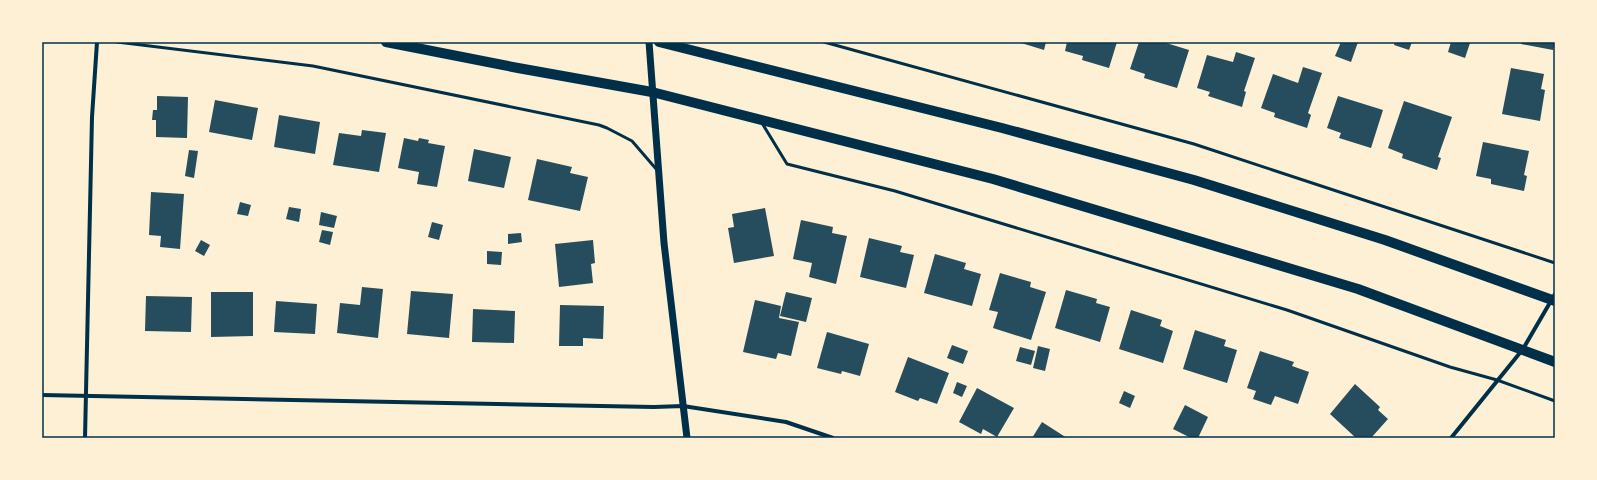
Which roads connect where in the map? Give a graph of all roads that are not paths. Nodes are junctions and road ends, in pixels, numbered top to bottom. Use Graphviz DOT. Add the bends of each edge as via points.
graph roads {
  1 [pos="96,42"];
  2 [pos="117,42"];
  3 [pos="386,42"];
  4 [pos="649,42"];
  5 [pos="659,42"];
  6 [pos="824,42"];
  7 [pos="652,92"];
  8 [pos="760,120"];
  9 [pos="658,171"];
  10 [pos="1555,263"];
  11 [pos="1554,298"];
  12 [pos="1523,349"];
  13 [pos="1555,362"];
  14 [pos="1497,380"];
  15 [pos="42,395"];
  16 [pos="86,396"];
  17 [pos="1555,401"];
  18 [pos="683,406"];
  19 [pos="84,438"];
  20 [pos="687,438"];
  21 [pos="833,438"];
  22 [pos="1451,438"];
  1 -- 16 [label="street"];
  2 -- 9 [label="lane" via="313,66 607,128 632,142"];
  3 -- 7 [label="main road"];
  4 -- 7 [label="street"];
  5 -- 11 [label="main road" via="1002,128 1194,180 1385,240"];
  6 -- 10 [label="lane" via="1194,144"];
  7 -- 8 [label="main road"];
  7 -- 9 [label="street"];
  8 -- 12 [label="main road" via="993,179 1350,286"];
  8 -- 14 [label="lane" via="787,164 895,191 1280,308 1450,367"];
  9 -- 18 [label="street"];
  11 -- 12 [label="street"];
  12 -- 13 [label="main road"];
  12 -- 14 [label="street"];
  14 -- 17 [label="lane"];
  14 -- 22 [label="street"];
  15 -- 16 [label="street"];
  16 -- 18 [label="street"];
  16 -- 19 [label="street"];
  18 -- 20 [label="street"];
  18 -- 21 [label="street" via="786,422"];
}
